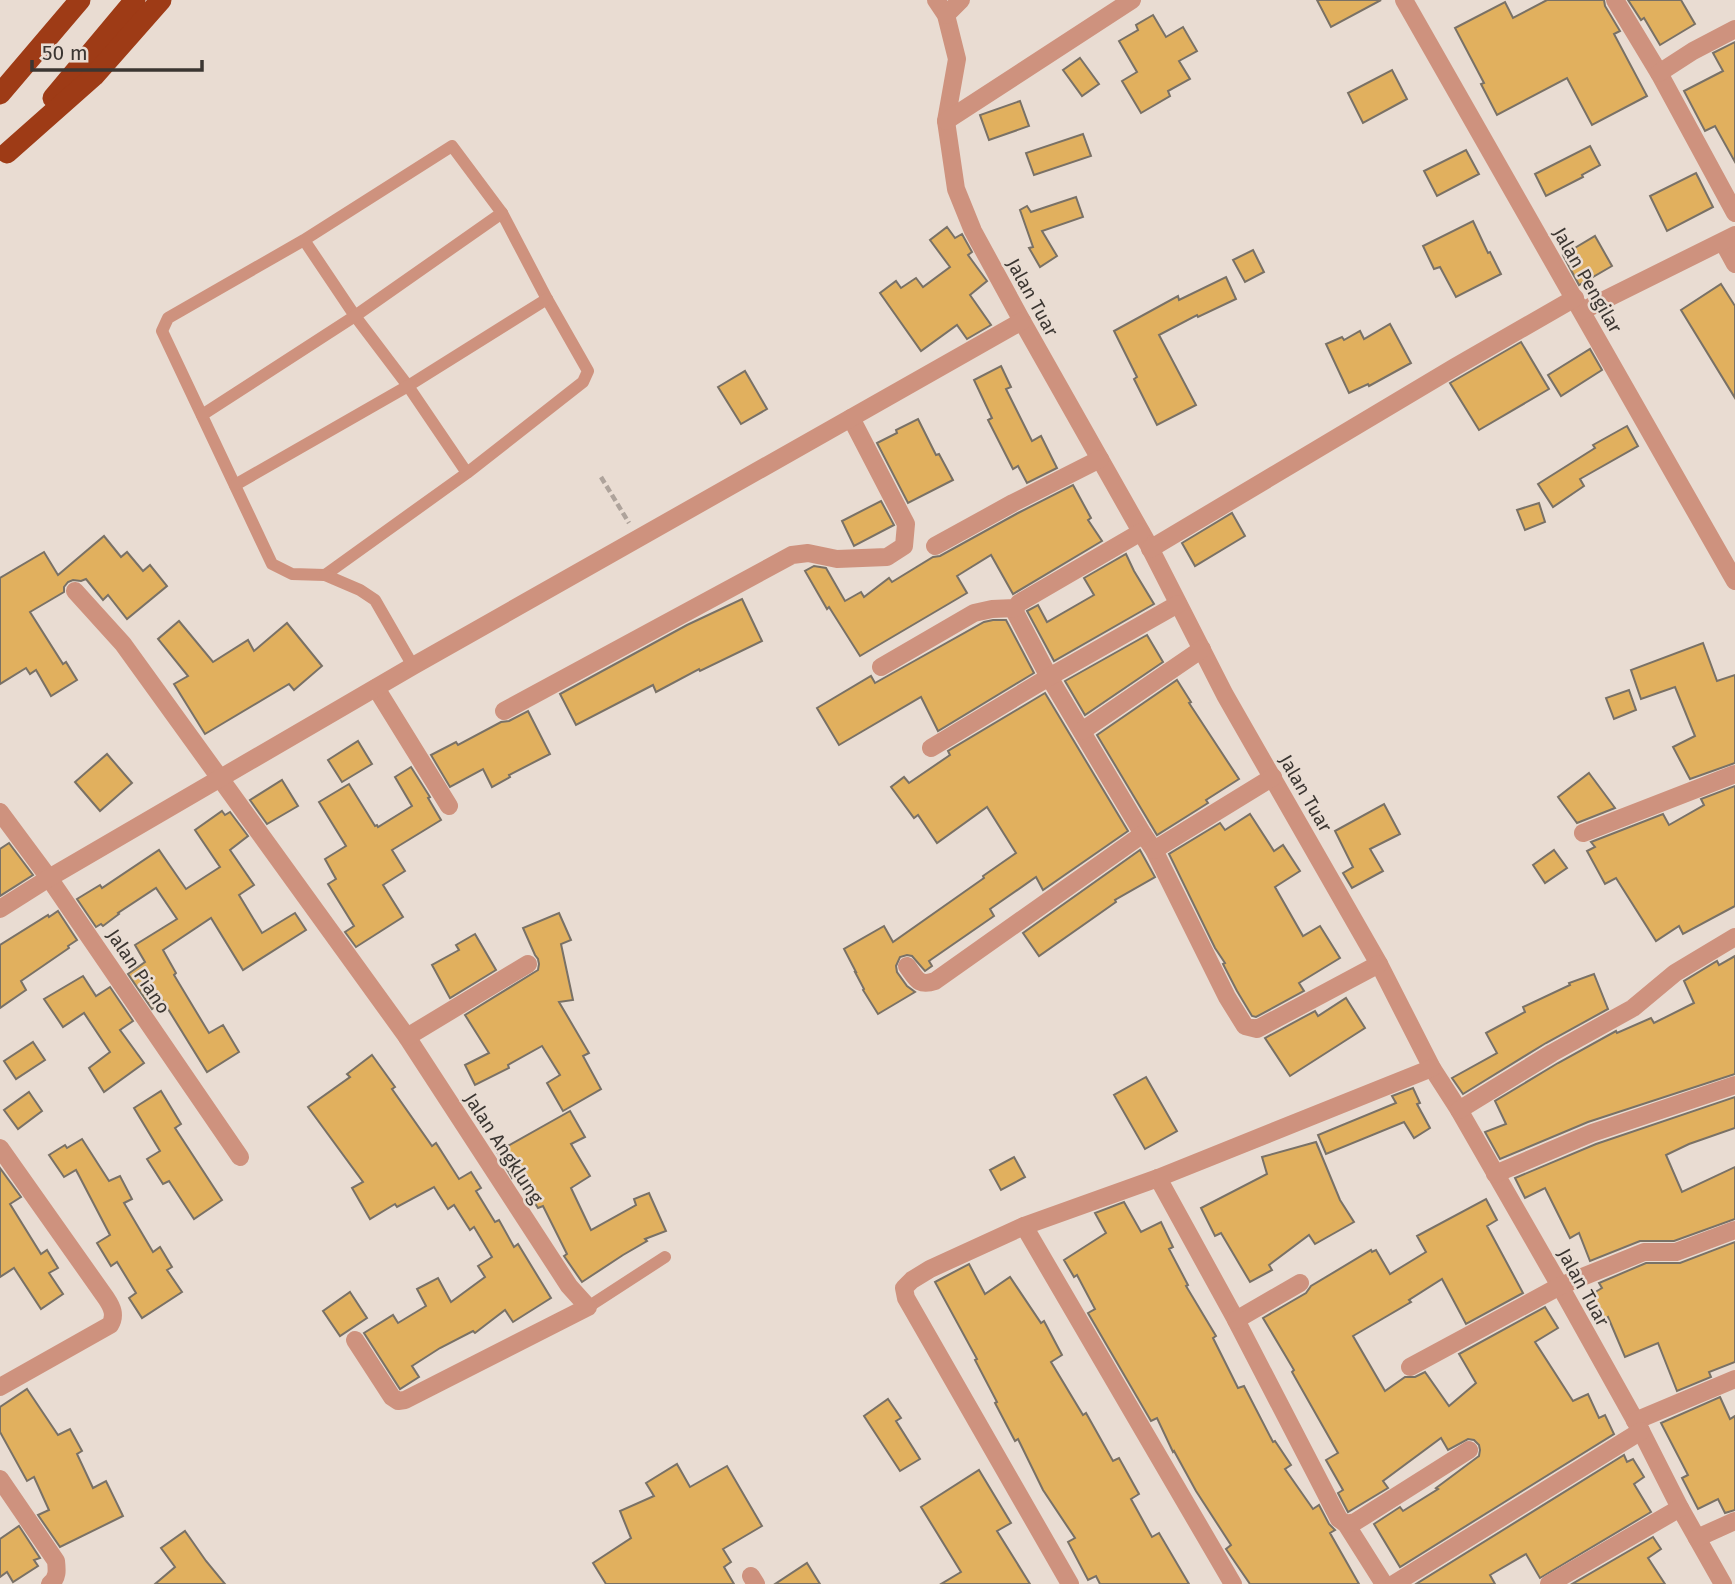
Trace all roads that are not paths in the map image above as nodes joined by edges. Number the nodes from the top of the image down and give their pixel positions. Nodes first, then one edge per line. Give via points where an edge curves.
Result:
1 (80, 0) edge
2 (135, 0) edge
3 (161, 0) edge
4 (961, 0) edge
5 (1132, 0) edge
6 (1404, 0) edge
7 (1615, 0) edge
8 (941, 7) edge
9 (1735, 29) edge
10 (1659, 73) junction
11 (0, 94) edge
12 (946, 121) junction
13 (4, 158) edge
14 (1735, 213) edge
15 (502, 214) junction
16 (1729, 239) edge
17 (304, 240) junction
18 (1735, 264) edge
19 (547, 299) junction
20 (1578, 304) junction
21 (355, 316) junction
22 (1022, 321) junction
23 (408, 386) junction
24 (202, 415) junction
25 (851, 418) junction
26 (1100, 458) junction
27 (467, 473) junction
28 (235, 485) junction
29 (1141, 532) junction
30 (935, 546) dead end
31 (1150, 549) junction
32 (326, 575) junction
33 (1735, 581) edge
34 (75, 592) dead end
35 (1178, 604) junction
36 (1015, 608) junction
37 (1202, 649) junction
38 (413, 666) junction
39 (881, 667) dead end
40 (1049, 677) junction
41 (376, 688) junction
42 (504, 711) dead end
43 (1082, 731) junction
44 (931, 748) dead end
45 (1735, 774) edge
46 (1273, 777) junction
47 (221, 778) junction
48 (449, 806) dead end
49 (0, 812) edge
50 (1583, 833) dead end
51 (1143, 834) junction
52 (1154, 849) junction
53 (49, 878) junction
54 (0, 909) edge
55 (1735, 937) edge
56 (528, 964) dead end
57 (1379, 964) junction
58 (907, 966) dead end
59 (407, 1037) junction
60 (1432, 1068) junction
61 (1735, 1085) edge
62 (1459, 1110) junction
63 (0, 1148) edge
64 (240, 1157) dead end
65 (1495, 1174) junction
66 (1158, 1178) junction
67 (1024, 1226) junction
68 (1735, 1230) edge
69 (665, 1257) dead end
70 (1300, 1283) dead end
71 (1560, 1286) junction
72 (587, 1307) junction
73 (1236, 1320) junction
74 (355, 1340) dead end
75 (1410, 1367) dead end
76 (1735, 1379) edge
77 (0, 1387) edge
78 (1638, 1426) junction
79 (1469, 1450) dead end
80 (0, 1479) edge
81 (1680, 1507) junction
82 (1735, 1521) edge
83 (1346, 1524) junction
84 (1697, 1538) junction
85 (1066, 1582) edge
86 (50, 1584) edge
87 (1233, 1584) edge
88 (1384, 1584) edge
89 (1394, 1584) edge
90 (1549, 1584) edge
91 (1723, 1584) edge

1 - 11 highway
2 - 13 highway
3 - 13 highway via 94,76
4 - 8 street
5 - 12 street
6 - 20 street, Jalan Pengilar
7 - 10 street
8 - 12 street, Jalan Tuar via 957,59
9 - 10 street
10 - 14 street
12 - 22 street, Jalan Tuar via 956,189
15 - 17 lane via 452,146
15 - 19 lane
15 - 21 lane
16 - 18 street
16 - 20 street
17 - 21 lane
17 - 24 lane via 168,318 162,331
19 - 23 lane
19 - 27 lane via 588,370 583,382
20 - 31 street via 1455,367
20 - 33 street, Jalan Pengilar
21 - 23 lane
21 - 24 lane
22 - 25 street
22 - 26 street, Jalan Tuar
23 - 27 lane
23 - 28 lane
24 - 28 lane
25 - 38 street
25 - 42 street via 906,524 904,546 887,557 792,555
26 - 29 street, Jalan Tuar
26 - 30 street
27 - 32 lane
28 - 32 lane via 272,564 292,574
29 - 31 street, Jalan Tuar
29 - 36 street
31 - 35 street, Jalan Tuar
32 - 38 lane via 375,600
34 - 47 street, Jalan Angklung via 123,644
35 - 37 street, Jalan Tuar
35 - 40 street
36 - 39 street via 974,613
36 - 40 street
37 - 43 street
37 - 46 street, Jalan Tuar
38 - 41 street
40 - 43 street
40 - 44 street
41 - 47 street
41 - 48 street
43 - 51 street
45 - 50 street
46 - 52 street
46 - 57 street, Jalan Tuar
47 - 53 street
47 - 59 street, Jalan Angklung
49 - 53 street, Jalan Piano
51 - 52 street
51 - 58 street via 934,981 920,983
52 - 57 street via 1245,1027 1257,1029
53 - 54 street
53 - 64 street, Jalan Piano
55 - 62 street via 1675,973 1633,1008
56 - 59 street
57 - 60 street, Jalan Tuar
59 - 72 street, Jalan Angklung
60 - 62 street, Jalan Tuar
60 - 66 street
61 - 65 street via 1592,1133
62 - 65 street, Jalan Tuar
63 - 77 street via 106,1298 113,1320
65 - 71 street, Jalan Tuar
66 - 67 street
66 - 73 street
67 - 85 street via 930,1269 904,1288
67 - 87 street
68 - 71 street via 1676,1252 1644,1252
69 - 72 lane
70 - 73 street
71 - 75 street
71 - 78 street, Jalan Tuar
72 - 74 street via 398,1401
73 - 83 street via 1339,1519
76 - 78 street
78 - 81 street, Jalan Tuar
78 - 89 street
79 - 83 street
80 - 86 street via 56,1561 58,1571
81 - 84 street, Jalan Tuar
81 - 90 street
82 - 84 street
83 - 88 street
84 - 91 street, Jalan Tuar

